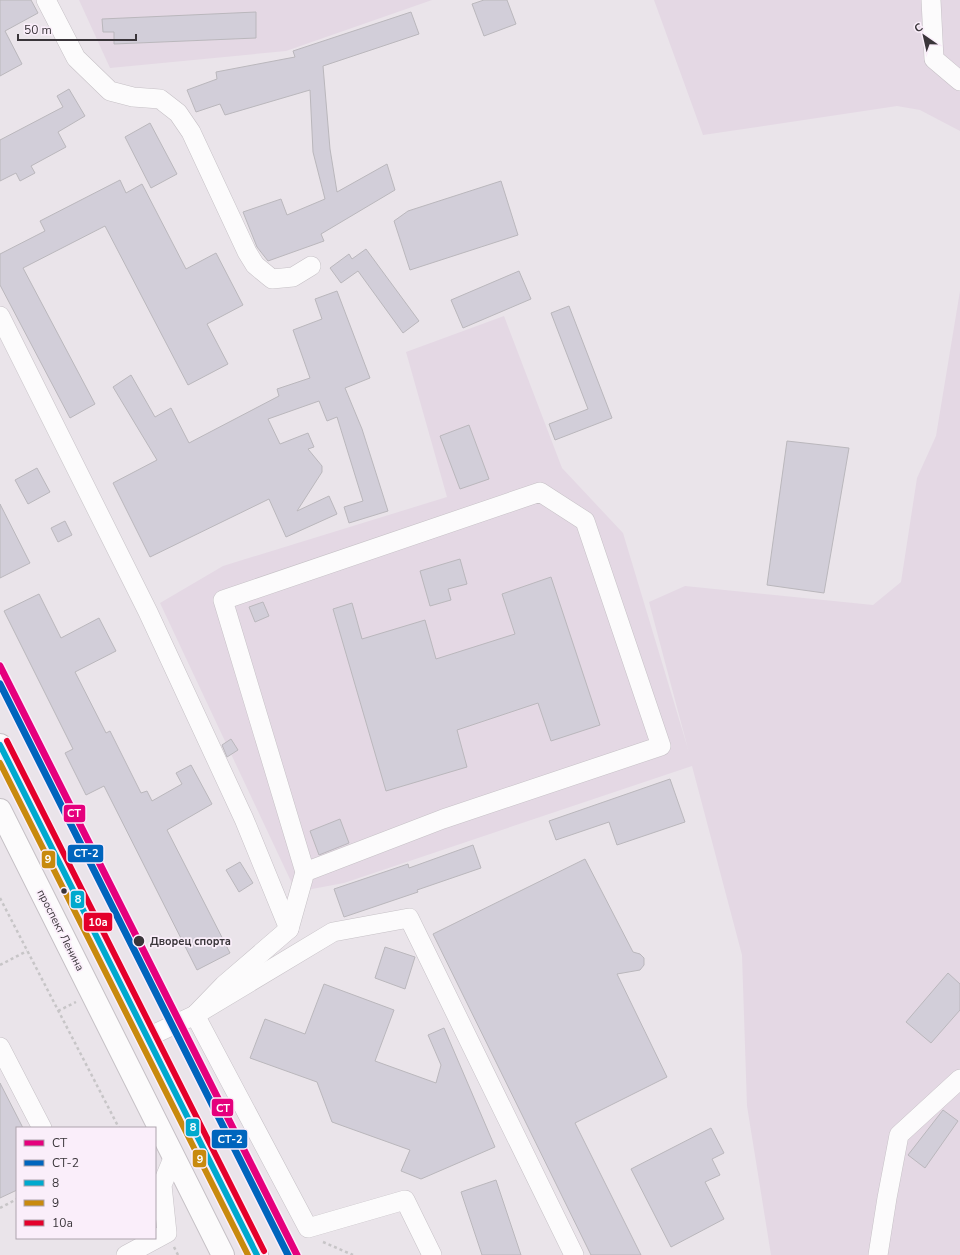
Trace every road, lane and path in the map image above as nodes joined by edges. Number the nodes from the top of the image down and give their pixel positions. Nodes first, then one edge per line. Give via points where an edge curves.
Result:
1 (46, 0) edge
2 (931, 0) edge
3 (960, 81) edge
4 (311, 266) dead end
5 (0, 316) edge
6 (0, 745) edge
7 (0, 810) edge
8 (305, 872) junction
9 (0, 898) edge
10 (289, 928) junction
11 (27, 952) junction
12 (0, 964) edge
13 (195, 1015) junction
14 (148, 1037) junction
15 (0, 1047) edge
16 (121, 1050) junction
17 (960, 1079) edge
18 (41, 1127) edge
19 (118, 1127) edge
20 (174, 1156) junction
21 (16, 1200) edge
22 (0, 1208) edge
23 (308, 1228) junction
24 (156, 1239) edge
25 (156, 1239) edge
26 (126, 1255) edge
27 (223, 1255) edge
28 (258, 1255) edge
29 (353, 1255) edge
30 (432, 1255) edge
31 (574, 1255) edge
32 (878, 1255) edge

1 - 4 lane via 76,58 105,87 110,91 133,97 160,99 178,113 191,132 227,212 255,265 272,279 292,277
2 - 3 lane via 934,59
5 - 10 lane via 154,626 244,819
6 - 14 main road
7 - 16 main road, проспект Ленина
8 - 8 lane via 443,819 661,746 584,521 540,492 223,600
8 - 10 lane
9 - 11 path
10 - 13 lane via 224,985
11 - 12 path
11 - 19 path
13 - 14 lane
13 - 23 lane
13 - 31 lane via 333,932 410,918
14 - 16 main road
14 - 28 main road
15 - 18 lane
16 - 20 main road, проспект Ленина
17 - 32 lane via 899,1135
20 - 24 lane via 162,1185 167,1233
20 - 27 main road, проспект Ленина
21 - 22 path
23 - 29 path via 312,1238
23 - 30 lane via 405,1200
25 - 26 lane

